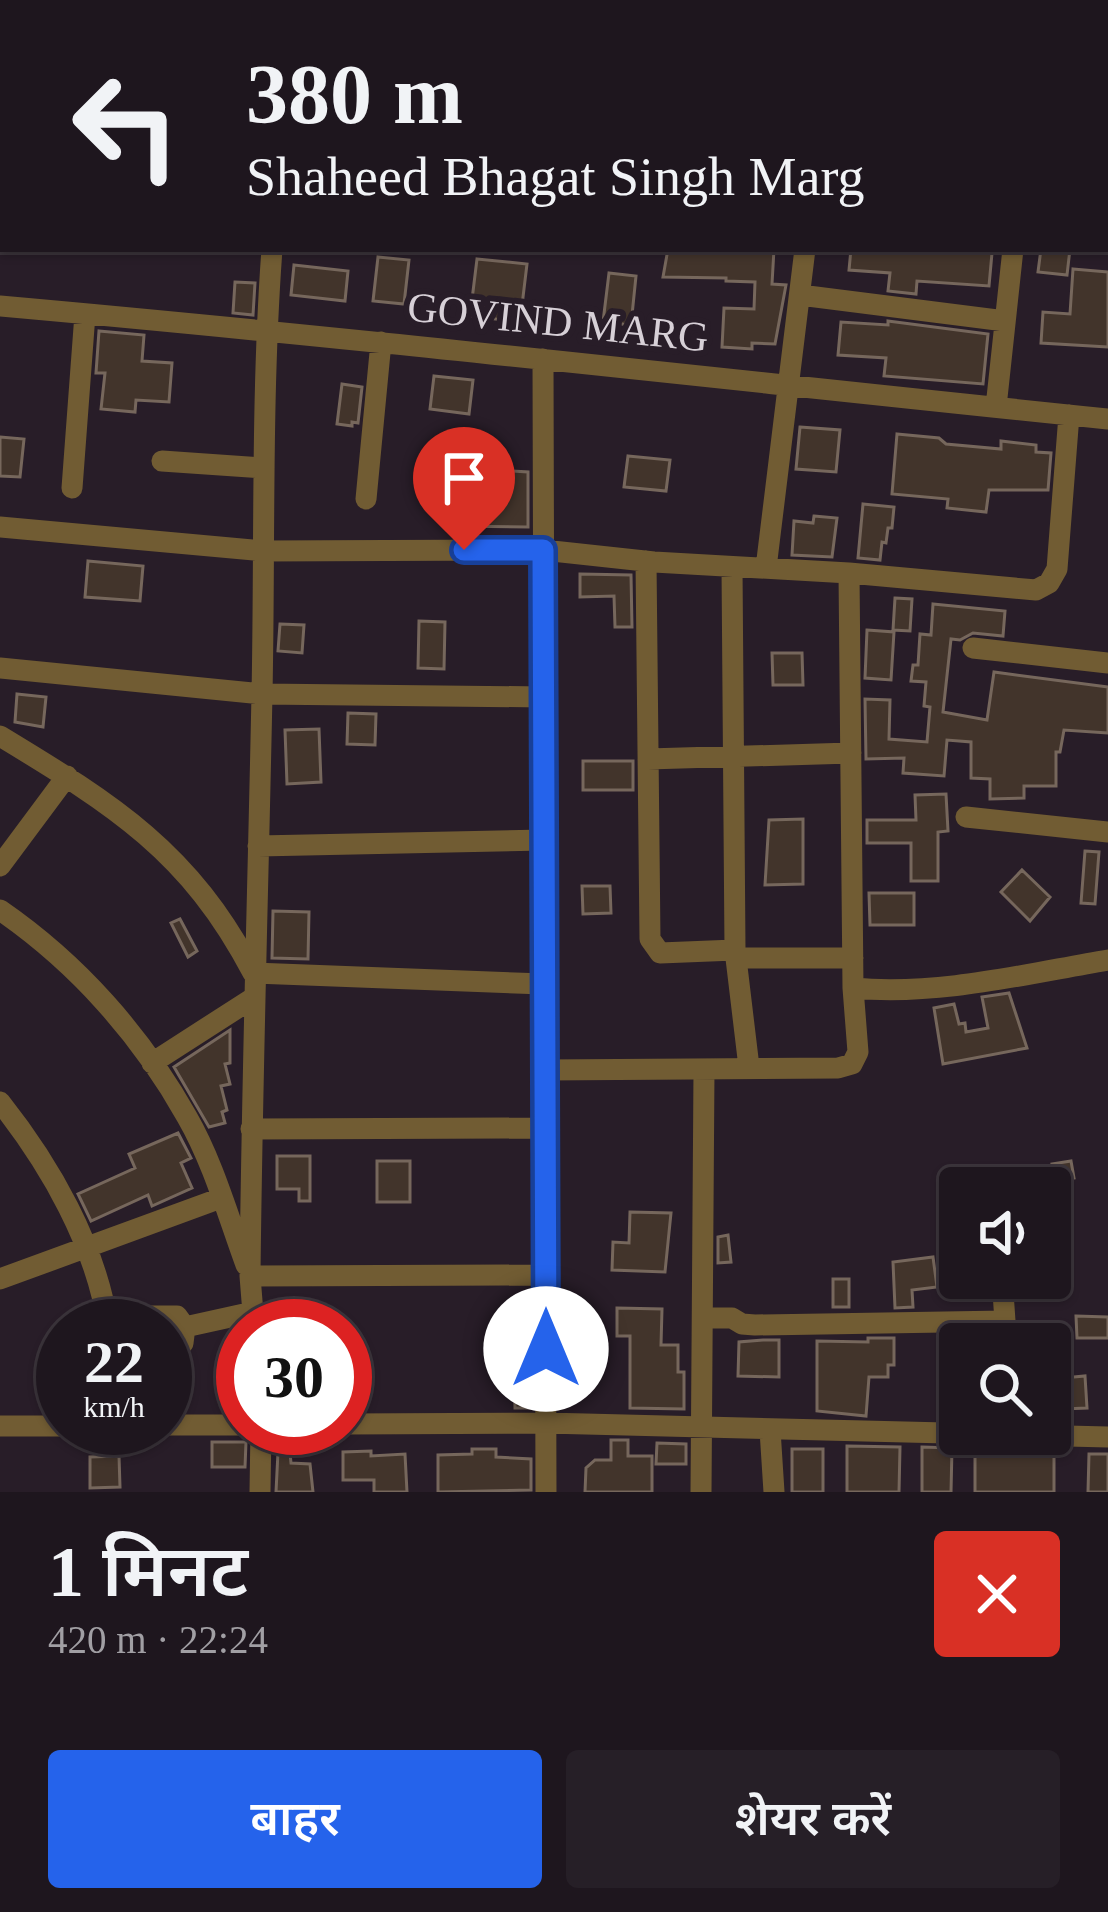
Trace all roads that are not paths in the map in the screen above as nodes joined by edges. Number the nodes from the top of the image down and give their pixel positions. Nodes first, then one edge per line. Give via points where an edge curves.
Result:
1 (272, 252) edge
2 (805, 252) edge
3 (1013, 252) edge
4 (800, 295) junction
5 (0, 306) edge
6 (85, 314) junction
7 (1005, 321) junction
8 (266, 330) junction
9 (381, 342) junction
10 (543, 359) junction
11 (791, 384) junction
12 (996, 407) junction
13 (1069, 415) junction
14 (1108, 419) edge
15 (163, 461) dead end
16 (264, 468) junction
17 (72, 488) dead end
18 (366, 499) dead end
19 (0, 526) edge
20 (543, 550) junction
21 (263, 551) junction
22 (646, 561) junction
23 (732, 567) junction
24 (766, 568) junction
25 (849, 573) junction
26 (973, 648) dead end
27 (1108, 663) edge
28 (0, 668) edge
29 (262, 694) junction
30 (544, 697) junction
31 (0, 736) edge
32 (851, 753) junction
33 (734, 757) junction
34 (648, 759) junction
35 (67, 776) junction
36 (966, 817) dead end
37 (1108, 832) edge
38 (544, 840) junction
39 (258, 847) junction
40 (0, 866) edge
41 (0, 910) edge
42 (736, 954) junction
43 (853, 958) junction
44 (1108, 961) edge
45 (253, 973) junction
46 (544, 984) junction
47 (854, 988) junction
48 (253, 998) junction
49 (152, 1063) junction
50 (749, 1067) junction
51 (545, 1070) junction
52 (704, 1070) junction
53 (0, 1102) edge
54 (545, 1128) junction
55 (251, 1129) junction
56 (221, 1198) junction
57 (84, 1249) junction
58 (545, 1275) junction
59 (250, 1276) junction
60 (0, 1279) edge
61 (103, 1299) edge
62 (252, 1299) edge
63 (1003, 1299) edge
64 (704, 1318) junction
65 (1005, 1321) joint
66 (546, 1423) junction
67 (372, 1424) edge
68 (0, 1426) edge
69 (36, 1426) edge
70 (703, 1427) junction
71 (770, 1430) junction
72 (939, 1434) edge
73 (1071, 1436) edge
74 (1108, 1437) edge
75 (261, 1455) edge
76 (260, 1492) edge
77 (546, 1492) edge
78 (701, 1492) edge
79 (773, 1492) edge

1 - 8 street
2 - 4 street
3 - 7 street
4 - 7 street
4 - 11 street
5 - 6 street, GOVIND MARG
6 - 8 street, GOVIND MARG
6 - 17 street
7 - 12 street
8 - 9 street, GOVIND MARG
8 - 16 street
9 - 10 street, GOVIND MARG
9 - 18 street
10 - 11 street, GOVIND MARG
10 - 20 street
11 - 12 street, GOVIND MARG
11 - 24 street
12 - 13 street, GOVIND MARG
13 - 14 street, GOVIND MARG
13 - 25 street via 1057,569 1049,583 1036,590
15 - 16 street
16 - 21 street
19 - 21 street
20 - 21 street
20 - 22 street
20 - 30 street
21 - 29 street
22 - 23 street
22 - 34 street
23 - 24 street
23 - 33 street
24 - 25 street
25 - 32 street
26 - 27 street
28 - 29 street
29 - 30 street
29 - 39 street
30 - 38 street
31 - 35 street
32 - 33 street
32 - 43 street
33 - 34 street
33 - 42 street
34 - 42 street via 653,948
35 - 40 street
35 - 45 street via 194,880
36 - 37 street
38 - 39 street
38 - 46 street
39 - 45 street
41 - 49 street via 90,984
42 - 43 street
42 - 50 street
43 - 47 street
44 - 47 street via 965,984
45 - 46 street
45 - 48 street
46 - 51 street
47 - 50 street via 852,1064
48 - 49 street
48 - 55 street
49 - 56 street via 189,1119
50 - 52 street
51 - 52 street
51 - 54 street
52 - 64 street
53 - 57 street via 57,1185
54 - 55 street
54 - 58 street
55 - 59 street
56 - 57 street
56 - 59 street
57 - 60 street
57 - 61 street
58 - 59 street
58 - 66 street
59 - 62 street
63 - 65 street
64 - 65 street
64 - 70 street
66 - 67 street
66 - 70 street
66 - 77 street
68 - 69 street
70 - 71 street
70 - 78 street
71 - 72 street
71 - 79 street
73 - 74 street
75 - 76 street

